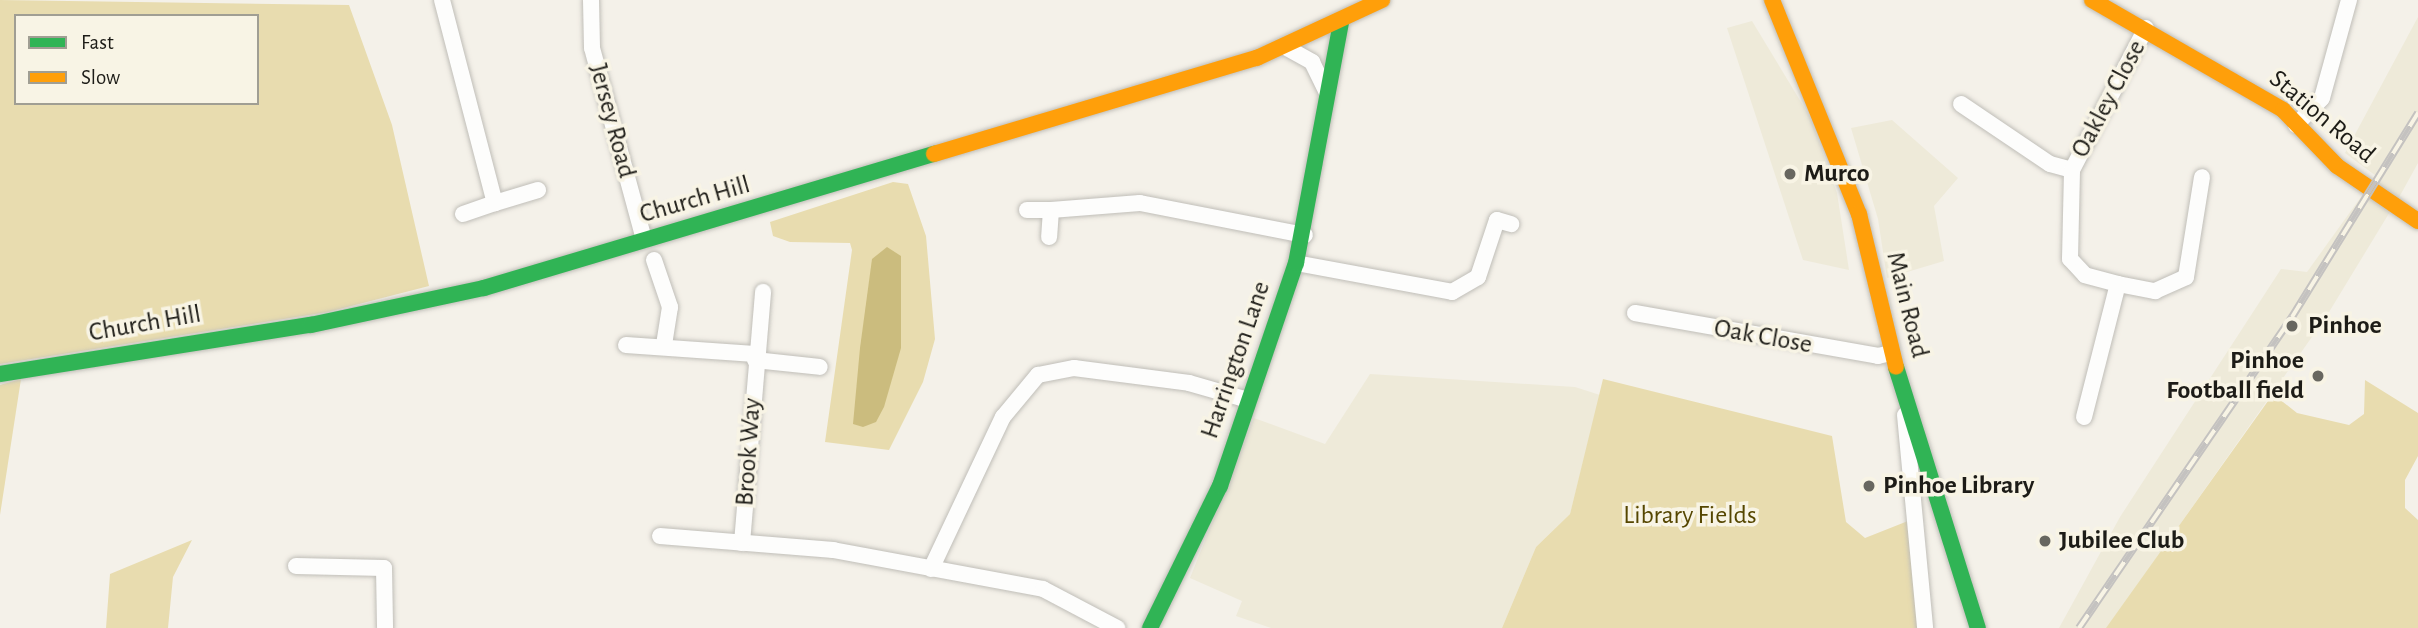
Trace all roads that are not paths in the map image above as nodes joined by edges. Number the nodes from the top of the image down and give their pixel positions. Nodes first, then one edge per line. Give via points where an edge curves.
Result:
1 (442, 0) edge
2 (591, 0) edge
3 (1382, 0) edge
4 (1772, 0) edge
5 (2092, 0) edge
6 (2349, 0) edge
7 (1341, 23) junction
8 (2146, 28) junction
9 (1287, 48) junction
10 (1328, 95) junction
11 (1961, 104) dead end
12 (2296, 125) junction
13 (2073, 170) junction
14 (2202, 177) dead end
15 (538, 190) dead end
16 (495, 203) junction
17 (1027, 210) dead end
18 (1051, 210) junction
19 (463, 214) dead end
20 (2418, 221) edge
21 (1511, 224) dead end
22 (1305, 235) junction
23 (1049, 237) dead end
24 (644, 240) junction
25 (654, 260) dead end
26 (1296, 262) junction
27 (2118, 284) junction
28 (763, 292) dead end
29 (1635, 313) dead end
30 (626, 345) dead end
31 (664, 346) junction
32 (1891, 353) junction
33 (755, 357) junction
34 (820, 367) dead end
35 (0, 374) edge
36 (1905, 395) junction
37 (1248, 400) junction
38 (2084, 417) dead end
39 (660, 536) dead end
40 (742, 543) junction
41 (296, 566) dead end
42 (931, 569) junction
43 (385, 628) edge
44 (1117, 628) edge
45 (1150, 628) edge
46 (1925, 628) edge
47 (1978, 628) edge

1 - 16 street
2 - 24 street, Jersey Road via 592,48
3 - 7 street, Church Hill
4 - 32 street, Main Road via 1859,214
5 - 8 street, Station Road
6 - 12 street via 2322,97
7 - 9 street, Church Hill
7 - 10 street, Harrington Lane
8 - 12 street, Station Road via 2256,92
8 - 13 street, Oakley Close
9 - 10 street via 1312,62
9 - 24 street, Church Hill
10 - 22 street, Harrington Lane
11 - 13 street, Oakley Close via 2050,164
12 - 20 street, Station Road via 2337,166
13 - 27 street, Oakley Close via 2070,259 2085,275
14 - 27 street, Oakley Close via 2209,194 2186,277 2155,291
15 - 16 street
16 - 19 street
17 - 18 street
18 - 22 street via 1140,203
18 - 23 street
21 - 26 street via 1497,220 1478,276 1452,292
22 - 26 street, Harrington Lane
24 - 35 street, Church Hill via 408,305
25 - 31 street via 670,307
26 - 37 street, Harrington Lane
27 - 38 street
28 - 33 street, Brook Way
29 - 32 street, Oak Close via 1878,356
30 - 31 street, Brook Way
31 - 33 street, Brook Way
32 - 36 street, Main Road
33 - 34 street, Brook Way
33 - 40 street, Brook Way
36 - 46 street via 1905,463
36 - 47 street, Main Road
37 - 42 street via 1189,383 1074,369 1038,375 1003,417
37 - 45 street, Harrington Lane via 1196,544
39 - 40 street
40 - 42 street via 834,550
41 - 43 street via 384,568
42 - 44 street via 1059,593

